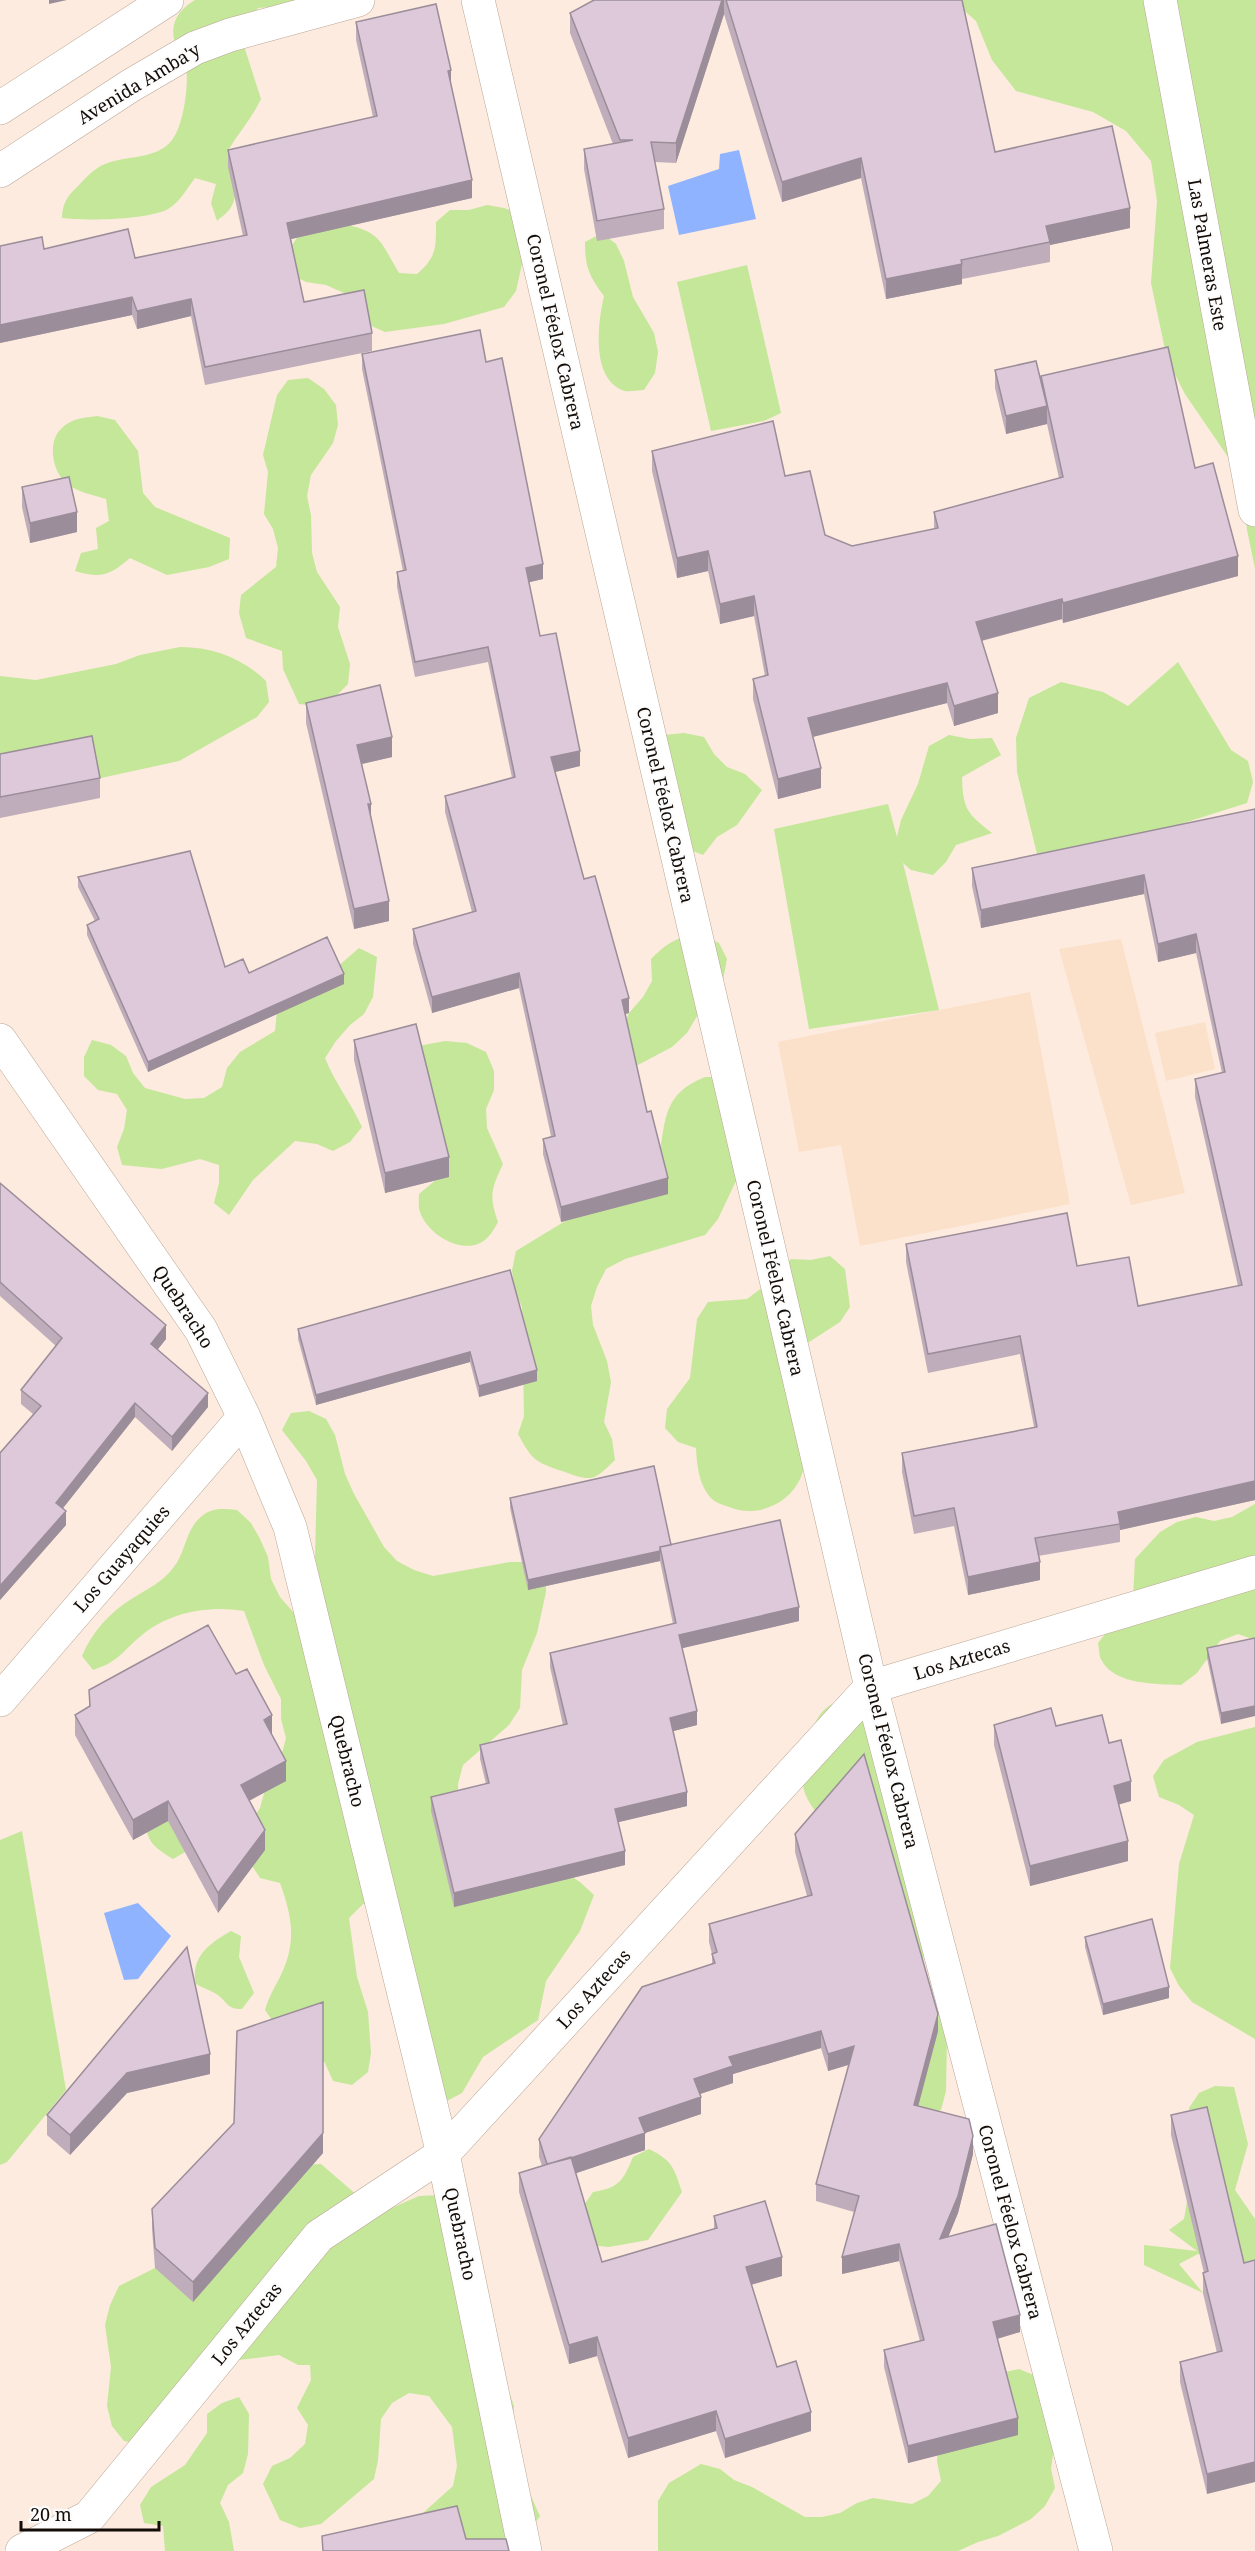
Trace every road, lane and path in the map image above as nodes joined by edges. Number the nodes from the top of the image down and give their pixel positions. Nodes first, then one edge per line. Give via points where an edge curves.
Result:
1 (167, 0) edge
2 (358, 0) edge
3 (478, 0) edge
4 (1160, 0) edge
5 (0, 108) edge
6 (0, 171) edge
7 (1245, 416) edge
8 (1255, 510) edge
9 (0, 1040) edge
10 (244, 1417) junction
11 (1255, 1572) edge
12 (871, 1688) junction
13 (0, 1700) edge
14 (443, 2154) junction
15 (22, 2551) edge
16 (525, 2551) edge
17 (1096, 2551) edge

1 - 5 street
2 - 6 street, Avenida Amba'y via 195,48
3 - 12 street, Coronel Féelox Cabrera
4 - 7 street, Las Palmeras Este
7 - 8 street, Las Palmeras Este
9 - 10 street, Quebracho via 201,1330
10 - 13 street, Los Guayaquies
10 - 14 street, Quebracho via 290,1527
11 - 12 street, Los Aztecas
12 - 14 street, Los Aztecas
12 - 17 street, Coronel Féelox Cabrera
14 - 15 street, Los Aztecas via 319,2236 89,2517
14 - 16 street, Quebracho

